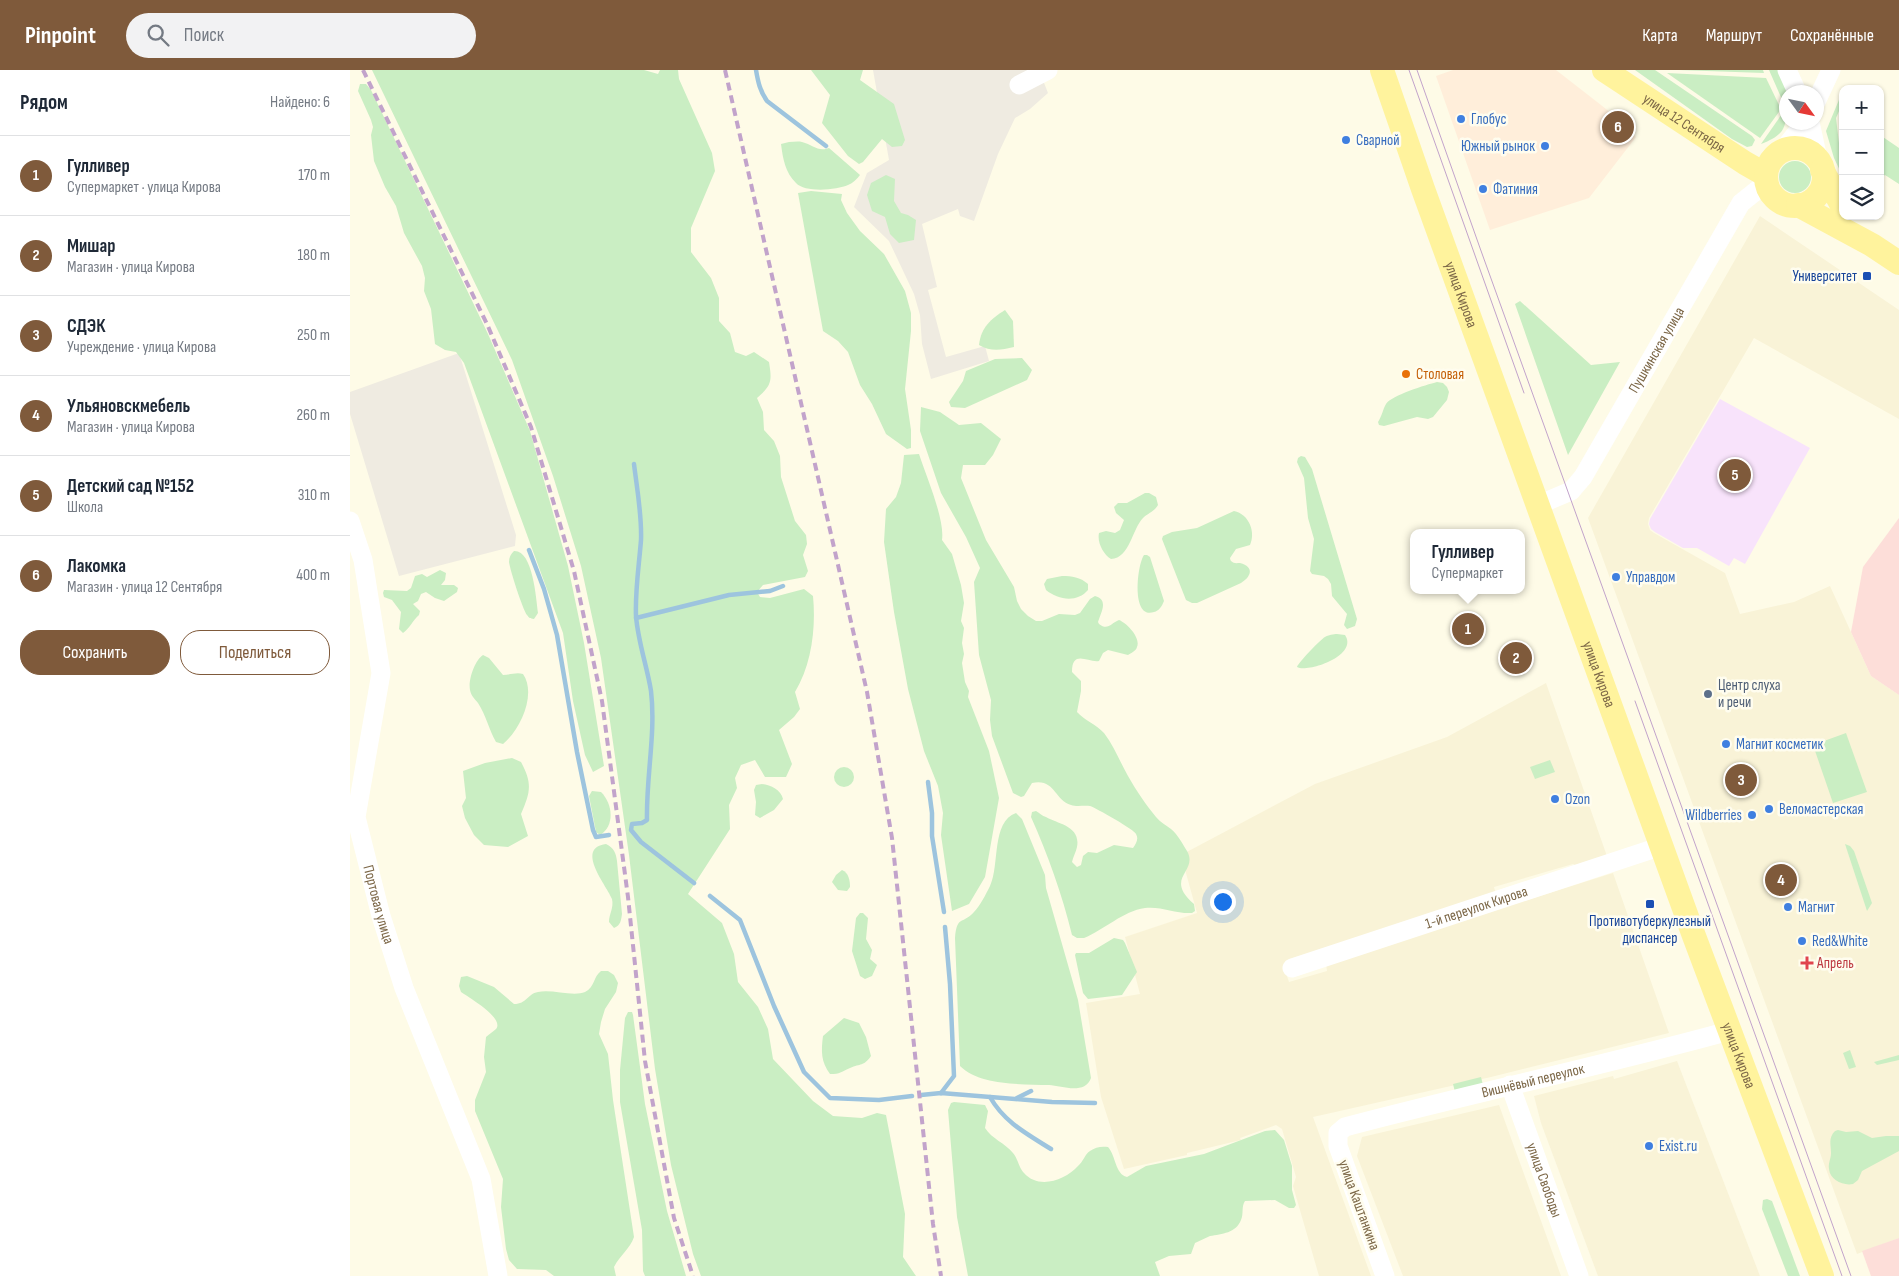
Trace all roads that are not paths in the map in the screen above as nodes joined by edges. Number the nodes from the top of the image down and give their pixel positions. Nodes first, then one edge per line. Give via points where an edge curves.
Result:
1 (1048, 70) edge
2 (1382, 70) edge
3 (1604, 70) edge
4 (1787, 70) edge
5 (1831, 70) edge
6 (1019, 85) dead end
7 (1794, 85) edge
8 (1824, 85) edge
9 (1799, 130) edge
10 (1812, 130) edge
11 (1783, 150) junction
12 (1820, 164) junction
13 (1766, 179) junction
14 (1839, 200) edge
15 (1798, 205) junction
16 (1851, 220) edge
17 (1872, 245) junction
18 (1899, 263) edge
19 (1538, 505) junction
20 (350, 522) edge
21 (1662, 846) junction
22 (1292, 968) dead end
23 (1729, 1031) junction
24 (1510, 1085) junction
25 (1338, 1133) joint
26 (498, 1276) edge
27 (1385, 1276) edge
28 (1579, 1276) edge
29 (1822, 1276) edge

1 - 6 street
2 - 19 main road, улица Кирова
3 - 13 main road, улица 12 Сентября
4 - 7 street
5 - 8 street
9 - 11 street
10 - 12 street
11 - 12 main road via 1802,149 1811,153
11 - 13 main road via 1771,160
12 - 14 main road
12 - 15 main road via 1823,182 1818,193 1810,201
13 - 15 main road via 1774,198
13 - 19 street, Пушкинская улица via 1741,203 1583,477 1571,491
15 - 17 main road
16 - 17 main road
17 - 18 main road
19 - 21 main road, улица Кирова
20 - 26 street, Портовая улица via 363,560 381,672 356,817 381,916 404,988 481,1179
21 - 22 street, 1-й переулок Кирова
21 - 23 main road, улица Кирова
23 - 24 street, Вишнёвый переулок
23 - 29 main road, улица Кирова
24 - 25 street, Вишнёвый переулок via 1345,1127
24 - 28 street, улица Свободы
25 - 27 street, улица Каштанкина via 1338,1146

